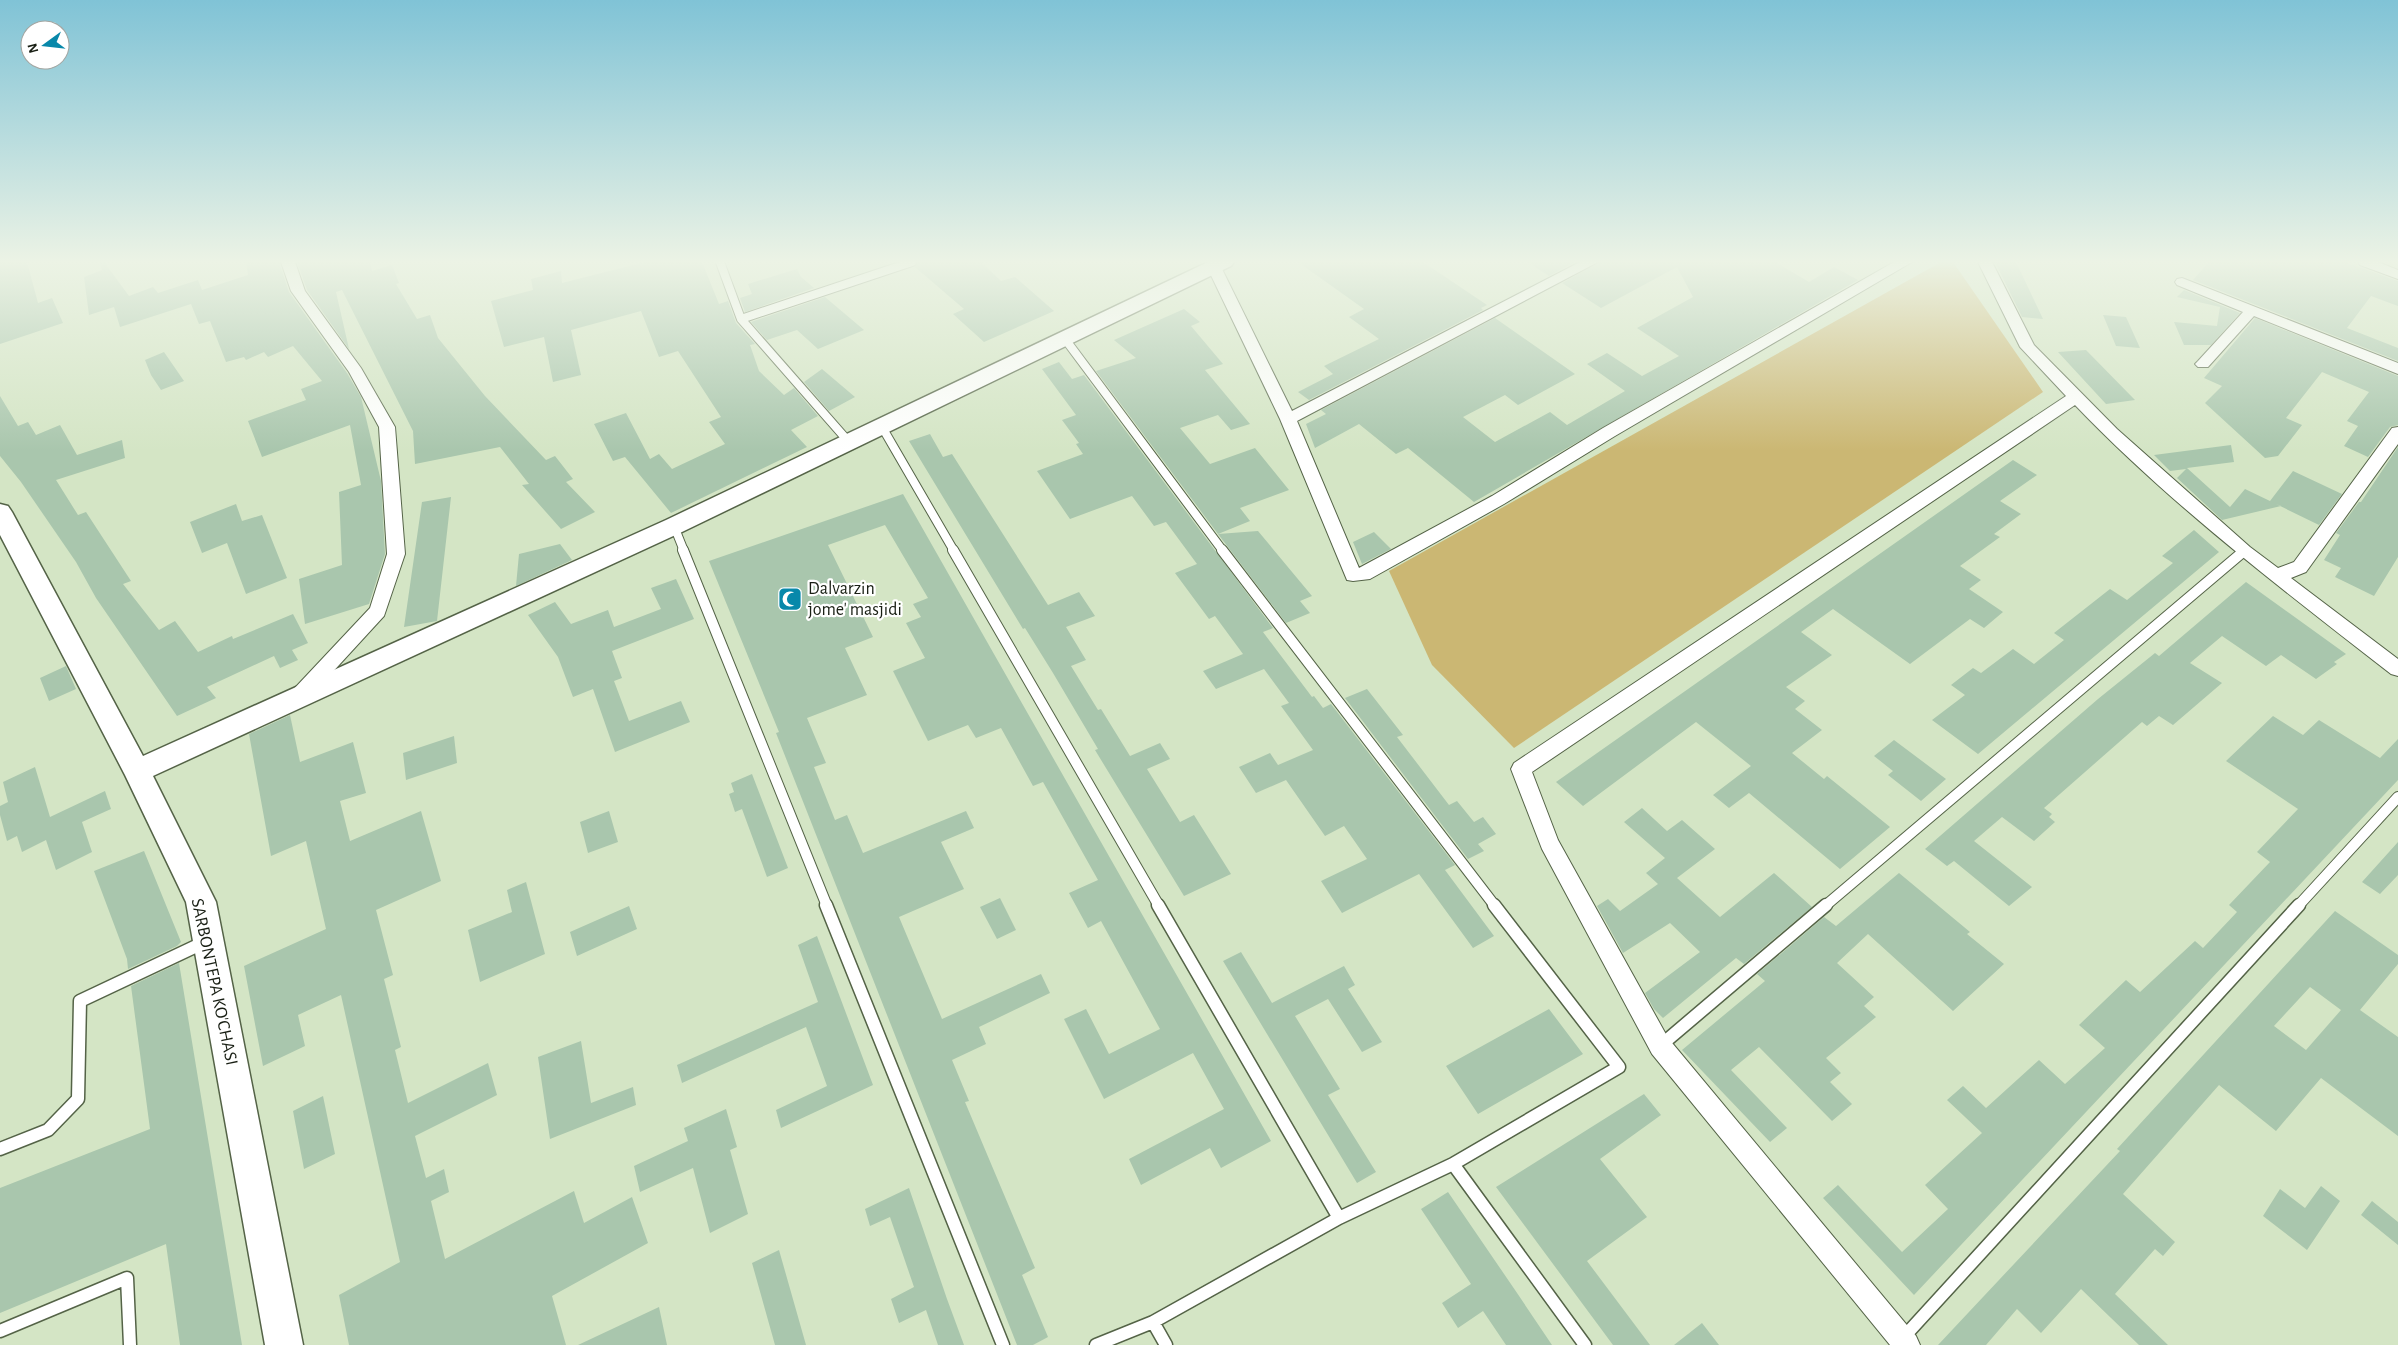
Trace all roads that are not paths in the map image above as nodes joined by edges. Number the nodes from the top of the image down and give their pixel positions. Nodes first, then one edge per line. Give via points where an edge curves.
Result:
1 (322, 325) edge
2 (746, 325) edge
3 (1095, 325) edge
4 (1246, 325) edge
5 (1470, 325) edge
6 (1796, 325) edge
7 (2017, 325) edge
8 (2239, 325) edge
9 (2289, 325) edge
10 (1065, 339) junction
11 (2203, 364) dead end
12 (2398, 369) edge
13 (2076, 397) junction
14 (1288, 419) junction
15 (882, 426) junction
16 (2398, 432) edge
17 (848, 441) junction
18 (0, 512) edge
19 (674, 526) junction
20 (2244, 551) junction
21 (2276, 575) junction
22 (2398, 669) edge
23 (297, 698) junction
24 (137, 771) junction
25 (2398, 797) edge
26 (208, 940) junction
27 (1660, 1046) junction
28 (0, 1149) edge
29 (1453, 1164) junction
30 (1339, 1218) junction
31 (1154, 1322) junction
32 (0, 1332) edge
33 (1904, 1342) edge
34 (130, 1345) edge
35 (284, 1345) edge
36 (1002, 1345) edge
37 (1096, 1345) edge
38 (1166, 1345) edge
39 (1585, 1345) edge

1 - 23 street via 356,371 387,427 396,554 378,610
2 - 17 lane
3 - 10 street
4 - 14 street
5 - 14 street
6 - 14 street via 1498,500 1364,574 1353,575
7 - 13 street via 2028,347
8 - 11 street
9 - 12 street
10 - 15 street
10 - 29 lane via 1281,628 1619,1067
13 - 20 street
13 - 27 street via 1521,769 1549,842
15 - 17 street
15 - 30 lane
16 - 21 street via 2300,566 2293,572
17 - 19 street
18 - 24 street, SARBONTEPA KO'CHASI
19 - 23 street
19 - 36 lane
20 - 21 street
20 - 27 lane
21 - 22 street
23 - 24 street
24 - 26 street, SARBONTEPA KO'CHASI via 201,902
25 - 33 lane
26 - 28 lane via 80,1001 78,1099 48,1130
26 - 35 street, SARBONTEPA KO'CHASI
27 - 33 street
29 - 30 lane
29 - 39 lane
30 - 31 lane
31 - 37 lane
31 - 38 lane
32 - 34 lane via 127,1278

